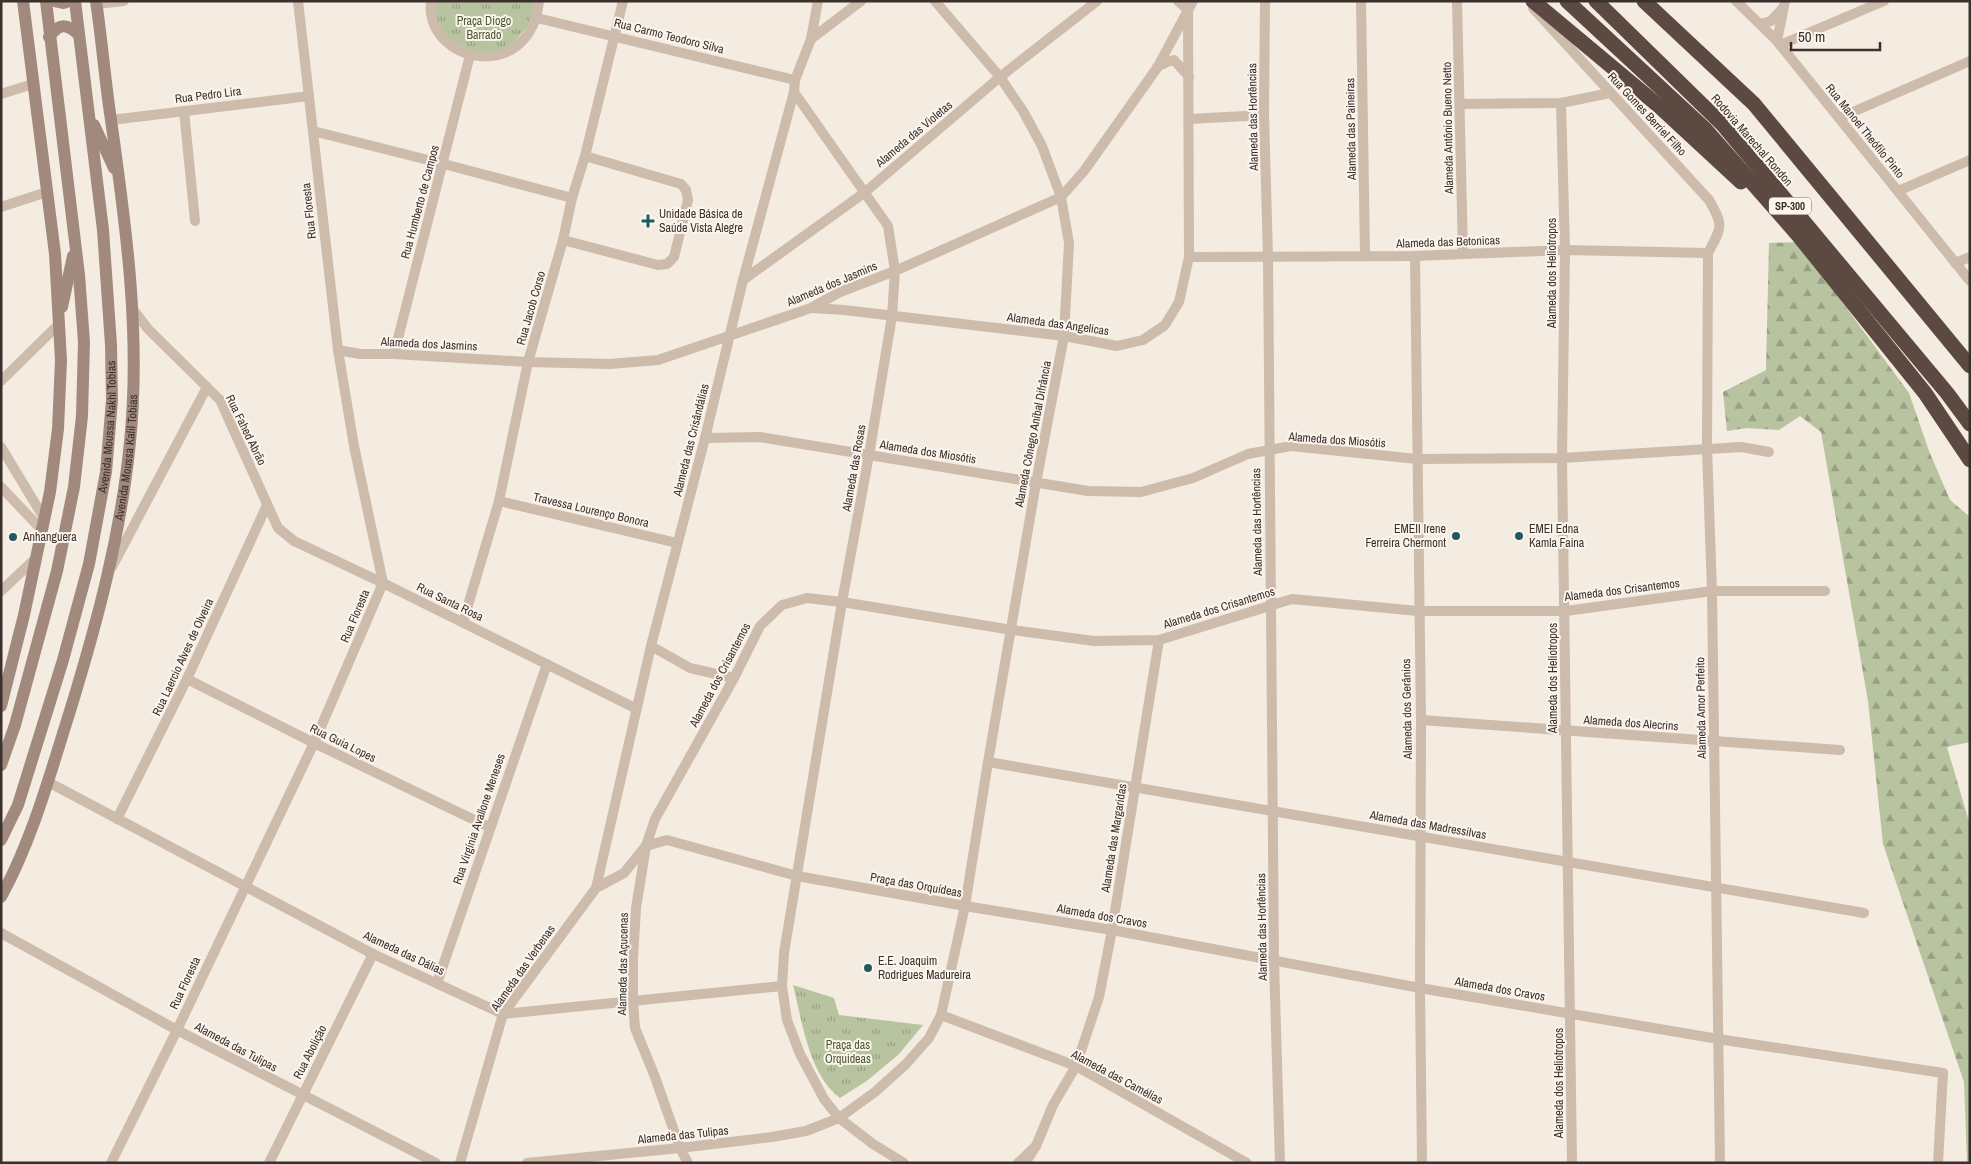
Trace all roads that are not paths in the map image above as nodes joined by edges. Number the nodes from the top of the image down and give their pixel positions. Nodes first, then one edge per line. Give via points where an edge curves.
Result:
1 (23, 1) edge
2 (46, 1) edge
3 (54, 1) edge
4 (69, 1) edge
5 (75, 1) edge
6 (124, 1) edge
7 (298, 1) edge
8 (430, 1) edge
9 (539, 1) edge
10 (623, 1) edge
11 (818, 1) edge
12 (861, 1) edge
13 (935, 1) edge
14 (1097, 1) edge
15 (1178, 1) edge
16 (1265, 1) edge
17 (1361, 1) edge
18 (1457, 1) edge
19 (1526, 1) edge
20 (1533, 1) edge
21 (1567, 1) edge
22 (1596, 1) edge
23 (1644, 1) edge
24 (1736, 1) edge
25 (1884, 1) edge
26 (96, 3) edge
27 (1784, 4) edge
28 (1190, 6) edge
29 (537, 18) junction
30 (1761, 24) junction
31 (79, 35) junction
32 (614, 36) junction
33 (49, 37) junction
34 (811, 40) junction
35 (1779, 43) junction
36 (470, 55) junction
37 (1970, 60) edge
38 (1156, 68) junction
39 (1000, 77) junction
40 (1189, 77) junction
41 (795, 80) junction
42 (33, 84) junction
43 (794, 92) junction
44 (1610, 93) junction
45 (1, 94) edge
46 (309, 96) junction
47 (1561, 103) junction
48 (1460, 104) junction
49 (184, 111) junction
50 (89, 114) junction
51 (1264, 115) junction
52 (1839, 118) junction
53 (1188, 119) junction
54 (111, 120) junction
55 (313, 131) junction
56 (585, 156) junction
57 (1970, 160) edge
58 (444, 164) junction
59 (120, 182) junction
60 (1898, 191) junction
61 (47, 192) junction
62 (864, 193) junction
63 (1061, 197) junction
64 (572, 198) junction
65 (1, 207) edge
66 (195, 221) dead end
67 (1798, 235) junction
68 (563, 240) junction
69 (76, 244) junction
70 (1565, 250) junction
71 (1708, 253) junction
72 (1463, 254) junction
73 (1268, 256) junction
74 (1365, 256) junction
75 (1415, 256) junction
76 (1189, 257) junction
77 (1970, 257) edge
78 (1955, 263) junction
79 (895, 270) junction
80 (743, 280) junction
81 (1970, 281) edge
82 (840, 292) junction
83 (132, 308) junction
84 (811, 308) junction
85 (844, 310) junction
86 (892, 316) junction
87 (59, 324) junction
88 (730, 336) junction
89 (1064, 336) junction
90 (338, 350) junction
91 (394, 354) junction
92 (528, 362) junction
93 (1970, 366) edge
94 (1, 381) edge
95 (207, 387) junction
96 (1970, 424) edge
97 (705, 438) junction
98 (130, 442) junction
99 (1, 447) edge
100 (1707, 448) junction
101 (1269, 450) junction
102 (1769, 452) dead end
103 (869, 455) junction
104 (1562, 458) junction
105 (1417, 459) junction
106 (1970, 460) edge
107 (106, 472) junction
108 (1036, 483) junction
109 (1, 487) edge
110 (499, 501) junction
111 (267, 505) junction
112 (43, 524) junction
113 (677, 543) junction
114 (35, 559) junction
115 (110, 570) junction
116 (383, 583) junction
117 (1, 591) edge
118 (1712, 591) junction
119 (1825, 591) dead end
120 (842, 602) junction
121 (1271, 605) junction
122 (1418, 610) junction
123 (1566, 611) junction
124 (463, 622) junction
125 (1012, 630) junction
126 (1159, 640) junction
127 (651, 646) junction
128 (547, 664) junction
129 (734, 678) junction
130 (188, 679) junction
131 (2, 703) edge
132 (635, 708) junction
133 (1, 717) edge
134 (1421, 720) junction
135 (1566, 732) junction
136 (1714, 741) junction
137 (314, 743) junction
138 (1840, 750) dead end
139 (988, 762) junction
140 (1, 765) edge
141 (48, 782) junction
142 (1136, 786) junction
143 (1274, 811) junction
144 (117, 819) junction
145 (489, 827) junction
146 (1420, 837) junction
147 (1, 840) edge
148 (646, 846) junction
149 (1567, 861) junction
150 (798, 876) junction
151 (245, 886) junction
152 (596, 888) junction
153 (1716, 889) junction
154 (1, 897) edge
155 (965, 906) junction
156 (1864, 913) dead end
157 (1112, 930) junction
158 (1, 933) edge
159 (373, 954) junction
160 (1274, 961) junction
161 (437, 983) junction
162 (782, 986) junction
163 (1420, 988) junction
164 (633, 1002) junction
165 (504, 1014) junction
166 (1571, 1014) junction
167 (941, 1015) junction
168 (177, 1030) junction
169 (1718, 1039) junction
170 (1076, 1066) junction
171 (302, 1096) junction
172 (840, 1118) junction
173 (1036, 1146) junction
174 (680, 1148) junction
175 (111, 1163) edge
176 (269, 1163) edge
177 (436, 1163) edge
178 (460, 1163) edge
179 (527, 1163) edge
180 (688, 1163) edge
181 (904, 1163) edge
182 (1018, 1163) edge
183 (1026, 1163) edge
184 (1247, 1163) edge
185 (1280, 1163) edge
186 (1422, 1163) edge
187 (1572, 1163) edge
188 (1720, 1163) edge
189 (1938, 1163) edge

1 - 42 main road
2 - 33 main road, Avenida Moussa Nakhl Tobias
3 - 4 main road
5 - 31 main road, Avenida Moussa Nakhl Tobias
6 - 26 street
7 - 46 street, Rua Floresta
8 - 36 street via 434,22 442,37
9 - 29 street
10 - 32 street, Rua Jacob Corso
11 - 34 street, Alameda das Crisândálias
12 - 34 street
13 - 39 street, Alameda Cônego Aníbal Difrância
14 - 39 street, Alameda das Violetas
15 - 28 street
16 - 51 street, Alameda das Hortências
17 - 74 street, Alameda das Paineiras
18 - 48 street, Alameda Antônio Bueno Netto
19 - 44 street, Rua Gomes Berriel Filho
20 - 67 highway via 1660,107
21 - 67 highway via 1705,129
22 - 96 highway, Rodovia Marechal Rondon / SP-300 via 1723,125
23 - 93 highway, Rodovia Marechal Rondon / SP-300 via 1754,104
24 - 30 street, Rua Manoel Theófilo Pinto
25 - 35 street
26 - 54 main road, Avenida Moussa Kalil Tobias
27 - 30 street via 1771,21
27 - 35 street
28 - 38 street, Alameda dos Jasmins
28 - 40 street, Alameda das Angelicas
29 - 32 street, Rua Carmo Teodoro Silva
29 - 36 street via 530,33 504,54
30 - 35 street, Rua Manoel Theófilo Pinto
31 - 33 main road via 66,26 54,30
31 - 50 main road, Avenida Moussa Nakhl Tobias
32 - 41 street, Rua Carmo Teodoro Silva
32 - 56 street, Rua Jacob Corso
33 - 69 main road, Avenida Moussa Nakhl Tobias
34 - 41 street, Alameda das Crisândálias
35 - 52 street, Rua Manoel Theófilo Pinto
36 - 58 street, Rua Humberto de Campos
37 - 52 street
38 - 40 street via 1174,60
38 - 63 street, Alameda dos Jasmins via 1084,171
39 - 62 street, Alameda das Violetas
39 - 63 street, Alameda Cônego Aníbal Difrância via 1042,146
40 - 53 street, Alameda das Angelicas
41 - 43 street, Alameda das Crisândálias
42 - 45 street
42 - 61 main road
43 - 62 street, Alameda das Rosas
43 - 80 street, Alameda das Crisândálias
44 - 47 street
44 - 71 street, Rua Gomes Berriel Filho via 1709,200 1718,216 1720,231
46 - 49 street, Rua Pedro Lira
46 - 55 street, Rua Floresta
47 - 48 street
47 - 70 street, Alameda dos Heliotropos
48 - 72 street, Alameda Antônio Bueno Netto
49 - 54 street, Rua Pedro Lira
49 - 66 street
50 - 59 main road
50 - 107 main road, Avenida Moussa Nakhl Tobias via 103,230 111,345 112,400
51 - 53 street
51 - 73 street, Alameda das Hortências
52 - 60 street, Rua Manoel Theófilo Pinto
53 - 76 street, Alameda das Angelicas
54 - 59 main road, Avenida Moussa Kalil Tobias
55 - 58 street
55 - 90 street, Rua Floresta
56 - 64 street, Rua Jacob Corso
56 - 68 street via 680,184 686,190 688,200 674,257 666,264 658,265
57 - 60 street
58 - 64 street
58 - 91 street, Rua Humberto de Campos
59 - 83 main road, Avenida Moussa Kalil Tobias
60 - 78 street, Rua Manoel Theófilo Pinto
61 - 65 street
61 - 87 main road
62 - 79 street, Alameda das Rosas via 888,226
62 - 80 street, Alameda das Violetas
63 - 79 street, Alameda dos Jasmins
63 - 89 street, Alameda Cônego Aníbal Difrância via 1069,243
64 - 68 street, Rua Jacob Corso
67 - 106 highway via 1925,392
68 - 92 street, Rua Jacob Corso
69 - 87 main road
69 - 140 main road, Avenida Moussa Nakhl Tobias via 84,342 82,416 74,487 55,579
70 - 71 street, Alameda das Betonicas
70 - 72 street, Alameda das Betonicas
70 - 104 street, Alameda dos Heliotropos
71 - 100 street, Alameda Amor Perfeito
72 - 75 street, Alameda das Betonicas
73 - 74 street, Alameda das Betonicas
73 - 76 street, Alameda das Betonicas
73 - 101 street, Alameda das Hortências
74 - 75 street, Alameda das Betonicas
75 - 105 street, Alameda dos Gerânios
76 - 89 street, Alameda das Angelicas via 1179,302 1165,325 1142,340 1117,346
77 - 78 street
78 - 81 street, Rua Manoel Theófilo Pinto
79 - 82 street, Alameda dos Jasmins
79 - 86 street, Alameda das Rosas
80 - 88 street, Alameda das Crisândálias
82 - 84 street, Alameda dos Jasmins
82 - 85 street
83 - 95 street, Rua Fahed Abrão via 148,329
83 - 98 main road, Avenida Moussa Kalil Tobias via 134,378
84 - 85 street, Alameda das Angelicas
84 - 88 street, Alameda dos Jasmins
85 - 86 street, Alameda das Angelicas
86 - 89 street, Alameda das Angelicas
86 - 103 street, Alameda das Rosas
87 - 94 street
87 - 112 main road via 58,429
88 - 92 street, Alameda dos Jasmins via 658,360 610,364
88 - 97 street, Alameda das Crisândálias
89 - 108 street, Alameda Cônego Aníbal Difrância
90 - 91 street, Alameda dos Jasmins
90 - 116 street, Rua Floresta
91 - 92 street, Alameda dos Jasmins
92 - 110 street, Rua Jacob Corso
95 - 111 street, Rua Fahed Abrão via 220,400
95 - 115 street
97 - 103 street, Alameda dos Miosótis via 760,437
97 - 113 street, Alameda das Crisândálias
98 - 107 main road
98 - 115 main road, Avenida Moussa Kalil Tobias
99 - 112 street
100 - 102 street, Alameda dos Miosótis via 1741,447
100 - 104 street, Alameda dos Miosótis
100 - 118 street, Alameda Amor Perfeito
101 - 105 street, Alameda dos Miosótis via 1291,446
101 - 108 street, Alameda dos Miosótis via 1248,454 1193,478 1141,492 1088,491
101 - 121 street, Alameda das Hortências
103 - 108 street, Alameda dos Miosótis
103 - 120 street, Alameda das Rosas
104 - 105 street, Alameda dos Miosótis
104 - 123 street, Alameda dos Heliotropos
105 - 122 street, Alameda dos Gerânios
107 - 147 main road, Avenida Moussa Nakhl Tobias via 89,564 63,660 18,805
108 - 125 street, Alameda Cônego Aníbal Difrância
109 - 112 street
110 - 113 street, Travessa Lourenço Bonora
110 - 124 street, Rua Jacob Corso
111 - 116 street, Rua Santa Rosa via 278,528 294,541
111 - 130 street, Rua Laercio Alves de Olveira
112 - 114 main road
113 - 127 street, Alameda das Crisândálias
114 - 117 street
114 - 131 main road
115 - 141 main road, Avenida Moussa Kalil Tobias
116 - 124 street, Rua Santa Rosa
116 - 137 street, Rua Floresta
118 - 119 street, Alameda dos Crisantemos
118 - 123 street, Alameda dos Crisantemos
118 - 136 street, Alameda Amor Perfeito
120 - 125 street, Alameda dos Crisantemos
120 - 129 street, Alameda dos Crisantemos via 807,598 782,606 760,626
120 - 150 street, Alameda das Rosas
121 - 122 street, Alameda dos Crisantemos via 1292,599
121 - 126 street, Alameda dos Crisantemos
121 - 143 street, Alameda das Hortências
122 - 123 street, Alameda dos Crisantemos
122 - 134 street, Alameda dos Gerânios
123 - 135 street, Alameda dos Heliotropos
124 - 128 street, Rua Santa Rosa
125 - 126 street, Alameda dos Crisantemos via 1094,641
125 - 139 street, Alameda Cônego Aníbal Difrância
126 - 142 street, Alameda das Margaridas
127 - 129 street via 690,668
127 - 132 street, Alameda das Crisândálias
128 - 132 street, Rua Santa Rosa
128 - 145 street, Rua Virgínia Avallone Meneses
129 - 148 street, Alameda dos Crisantemos via 656,819
130 - 137 street, Rua Guia Lopes
130 - 144 street, Rua Laercio Alves de Olveira
131 - 133 main road
132 - 152 street, Alameda das Crisândálias
134 - 135 street, Alameda dos Alecrins
134 - 146 street, Alameda dos Gerânios
135 - 136 street, Alameda dos Alecrins
135 - 149 street, Alameda dos Heliotropos
136 - 138 street, Alameda dos Alecrins
136 - 153 street, Alameda Amor Perfeito
137 - 145 street, Rua Guia Lopes
137 - 151 street, Rua Floresta
139 - 142 street, Alameda das Madressilvas
139 - 155 street, Alameda Cônego Aníbal Difrância
141 - 144 street, Alameda das Dálias
141 - 154 main road, Avenida Moussa Kalil Tobias via 37,817
142 - 143 street, Alameda das Madressilvas
142 - 157 street, Alameda das Margaridas
143 - 146 street, Alameda das Madressilvas
143 - 160 street, Alameda das Hortências
144 - 151 street, Alameda das Dálias
145 - 161 street, Rua Virgínia Avallone Meneses
146 - 149 street, Alameda das Madressilvas
146 - 163 street, Alameda dos Gerânios
148 - 150 street via 667,840
148 - 152 street, Alameda das Verbenas via 624,874
148 - 164 street, Alameda das Açucenas via 636,908
149 - 153 street, Alameda das Madressilvas
149 - 166 street, Alameda dos Heliotropos
150 - 155 street, Praça das Orquídeas
150 - 162 street via 784,953
151 - 159 street, Alameda das Dálias
151 - 168 street, Rua Floresta
152 - 165 street, Alameda das Verbenas
153 - 156 street, Alameda das Madressilvas
153 - 169 street, Alameda Amor Perfeito
155 - 157 street, Alameda dos Cravos
155 - 167 street, Praça das Orquídeas
157 - 160 street, Alameda dos Cravos
157 - 170 street, Alameda das Margaridas via 1099,997
158 - 168 street, Alameda das Tulipas
159 - 161 street, Alameda das Dálias
159 - 171 street, Rua Abolição
160 - 163 street, Alameda dos Cravos
160 - 185 street, Alameda das Hortências
161 - 165 street, Alameda das Dálias
162 - 164 street
162 - 172 street via 787,1020 800,1054 824,1099
163 - 166 street, Alameda dos Cravos
163 - 186 street, Alameda dos Gerânios
164 - 165 street
164 - 174 street, Alameda das Açucenas via 635,1028
165 - 178 street, Alameda das Verbenas
166 - 169 street, Alameda dos Cravos
166 - 187 street, Alameda dos Heliotropos
167 - 170 street, Alameda das Camélias
167 - 172 street, Praça das Orquídeas via 929,1038 906,1064
168 - 171 street, Alameda das Tulipas
168 - 175 street, Rua Floresta
169 - 188 street, Alameda Amor Perfeito
169 - 189 street, Alameda dos Cravos via 1943,1073
170 - 173 street, Alameda das Margaridas via 1053,1105
170 - 184 street, Alameda das Camélias
171 - 176 street, Rua Abolição
171 - 177 street, Alameda das Tulipas
172 - 174 street, Alameda das Tulipas via 772,1137
172 - 181 street
173 - 182 street, Alameda das Margaridas
173 - 183 street, Alameda das Margaridas
174 - 179 street, Alameda das Tulipas
174 - 180 street, Alameda das Açucenas

